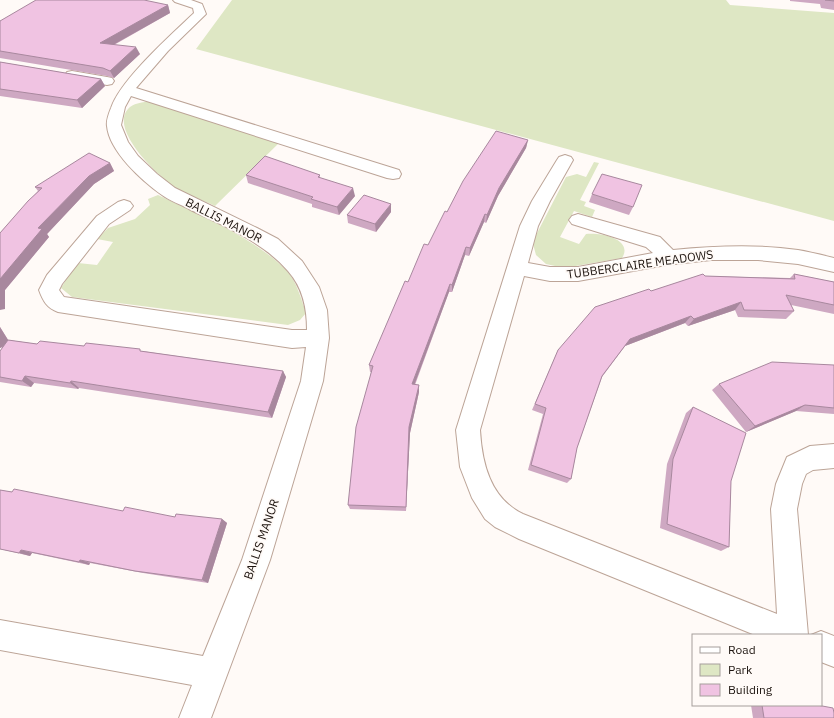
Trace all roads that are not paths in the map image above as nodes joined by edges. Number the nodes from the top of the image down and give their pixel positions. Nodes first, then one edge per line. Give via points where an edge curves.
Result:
1 (179, 0) edge
2 (60, 73) edge
3 (107, 81) edge
4 (127, 90) junction
5 (565, 160) dead end
6 (393, 174) dead end
7 (124, 206) dead end
8 (578, 220) dead end
9 (669, 258) junction
10 (834, 265) edge
11 (517, 268) junction
12 (318, 338) junction
13 (834, 456) edge
14 (790, 634) edge
15 (792, 634) edge
16 (0, 635) edge
17 (822, 646) edge
18 (834, 652) edge
19 (211, 673) junction
20 (195, 718) edge

1 - 4 street, BALLIS MANOR via 198,6 200,14 164,48
2 - 3 street
4 - 6 street
4 - 12 street, BALLIS MANOR via 118,107 114,125 120,143 132,159 169,192 251,232 271,244 295,266 309,287 317,310
5 - 11 street via 529,226
7 - 12 street via 103,220 54,280 50,290 52,298 58,304 292,339
8 - 9 street via 653,242
9 - 10 street, TUBBERCLAIRE MEADOWS via 712,253 758,253 798,257
9 - 11 street, TUBBERCLAIRE MEADOWS via 578,274 550,274
11 - 14 street via 468,430 468,451 474,476 487,500 505,518 535,532
12 - 19 street, BALLIS MANOR via 312,381 258,552
13 - 15 street via 810,458 796,466 789,484 784,509
16 - 19 street
17 - 18 street
19 - 20 street, BALLIS MANOR

